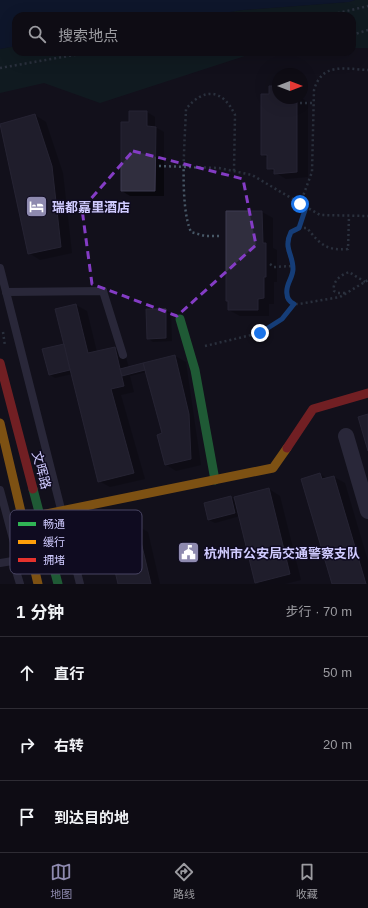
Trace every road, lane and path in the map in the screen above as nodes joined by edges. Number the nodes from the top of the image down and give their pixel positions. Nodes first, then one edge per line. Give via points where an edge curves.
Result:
1 (368, 6) edge
2 (343, 12) edge
3 (368, 30) edge
4 (356, 34) edge
5 (68, 56) edge
6 (0, 68) edge
7 (368, 70) edge
8 (308, 103) edge
9 (314, 103) junction
10 (159, 166) dead end
11 (185, 166) junction
12 (234, 171) junction
13 (300, 204) junction
14 (306, 207) junction
15 (349, 216) junction
16 (368, 216) edge
17 (299, 228) junction
18 (219, 236) dead end
19 (270, 264) dead end
20 (292, 266) junction
21 (0, 268) edge
22 (367, 281) edge
23 (6, 292) junction
24 (346, 294) junction
25 (294, 304) junction
26 (180, 319) dead end
27 (189, 350) junction
28 (123, 355) dead end
29 (0, 363) edge
30 (368, 393) edge
31 (0, 423) edge
32 (346, 436) dead end
33 (215, 480) junction
34 (0, 490) edge
35 (21, 510) edge
36 (40, 510) edge
37 (61, 510) edge
38 (66, 510) edge
39 (368, 511) edge
40 (10, 528) edge
41 (10, 561) edge
42 (0, 563) edge
43 (17, 574) edge
44 (36, 574) edge
45 (56, 574) edge
46 (77, 574) edge
47 (20, 584) edge
48 (38, 584) edge
49 (58, 584) edge
50 (80, 584) edge

1 - 2 path
3 - 4 path
5 - 6 path
7 - 9 path via 328,70 316,81
8 - 9 path
9 - 13 path via 312,172
10 - 11 path
11 - 12 path
11 - 12 path via 186,109 203,94 213,94 222,98 235,115
11 - 18 path via 184,201 191,232
12 - 13 path via 252,175
13 - 14 path
14 - 15 path via 320,215
14 - 17 path
15 - 16 path
15 - 17 path via 348,249 338,250 318,243 307,228
17 - 20 path via 291,232 288,239
19 - 20 path via 274,267
20 - 25 path via 287,296
21 - 23 lane
22 - 24 path
22 - 24 path via 349,272 342,275 333,287 334,291
23 - 28 lane via 103,291
23 - 37 lane
24 - 25 path
25 - 27 path via 282,319 260,333
26 - 27 street
27 - 33 street
29 - 36 street, 文晖路
30 - 33 street via 313,409 273,468
31 - 35 street
32 - 39 street
33 - 38 street
34 - 40 lane
41 - 42 lane
43 - 47 lane
44 - 48 street
45 - 49 street, 文晖路
46 - 50 lane

